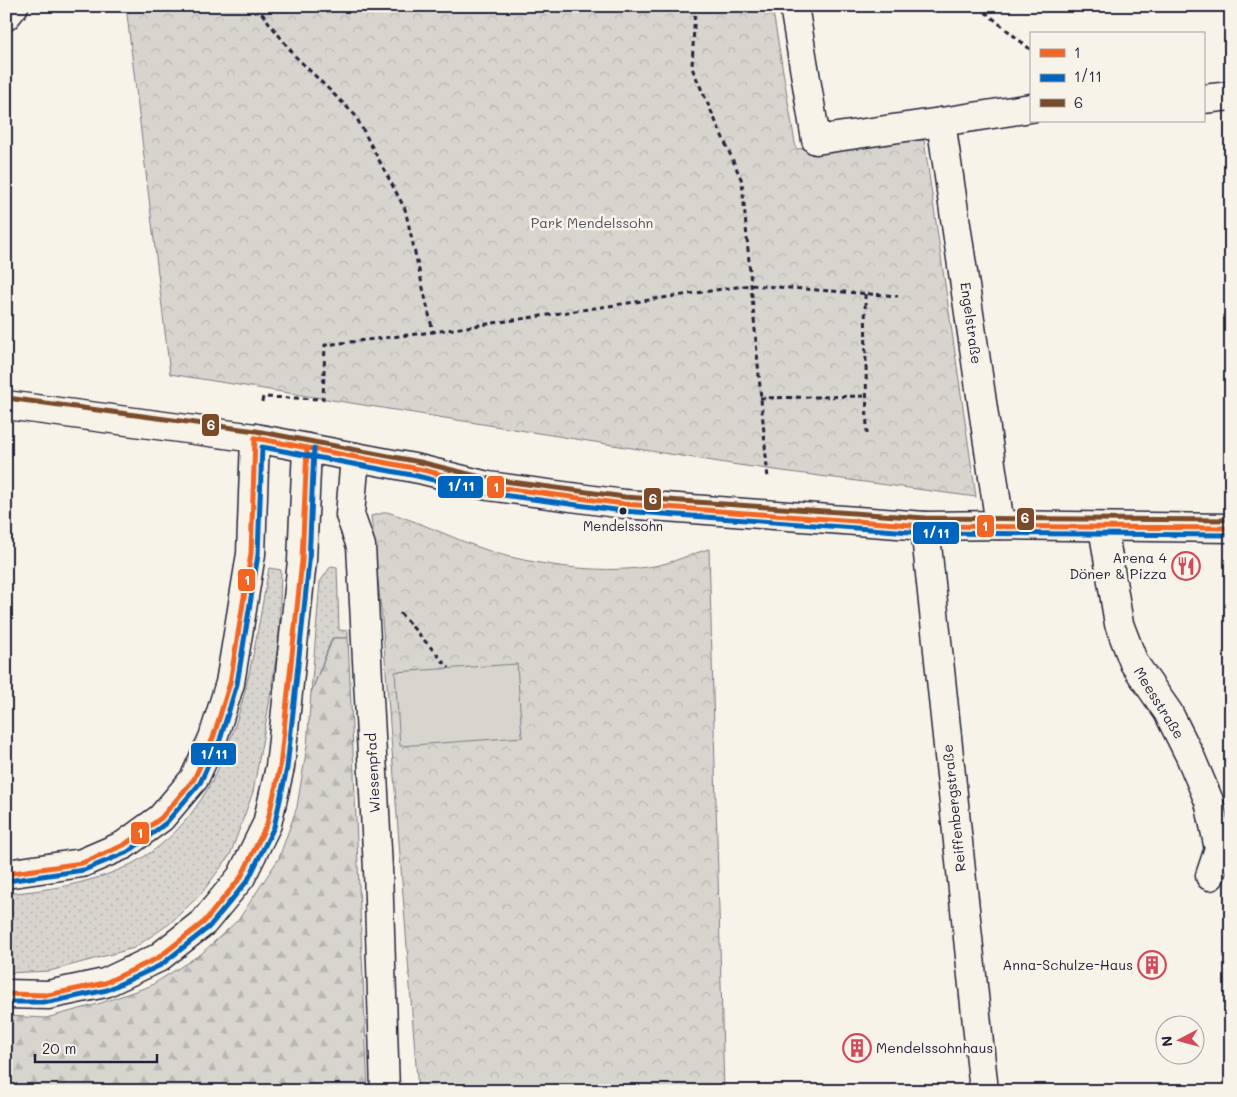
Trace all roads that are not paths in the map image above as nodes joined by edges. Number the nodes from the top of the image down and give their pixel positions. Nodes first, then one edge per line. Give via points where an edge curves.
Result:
1 (14, 6) edge
2 (794, 6) edge
3 (6, 16) edge
4 (1231, 96) edge
5 (1204, 99) edge
6 (1030, 108) edge
7 (941, 122) junction
8 (6, 404) edge
9 (255, 438) junction
10 (307, 448) junction
11 (355, 457) junction
12 (1000, 525) junction
13 (925, 526) junction
14 (1103, 527) junction
15 (1231, 528) edge
16 (6, 874) edge
17 (1210, 876) dead end
18 (6, 994) edge
19 (385, 1091) edge
20 (984, 1091) edge

1 - 3 main road
2 - 7 main road via 816,140
4 - 5 main road
6 - 7 main road
7 - 12 main road, Engelstraße
8 - 9 main road
9 - 10 main road
9 - 16 main road via 251,554 230,683 213,738 194,779 162,818 124,845 82,863
10 - 11 main road
10 - 18 main road via 302,561 280,767 267,824 241,877 204,922 158,958 105,983 48,995
11 - 13 main road via 542,495
11 - 19 main road, Wiesenpfad via 350,516 361,546 364,589
12 - 13 main road
12 - 14 main road
13 - 20 main road, Reiffenbergstraße
14 - 15 main road
14 - 17 main road, Meesstraße via 1119,624 1131,655 1168,712 1209,800 1218,849

